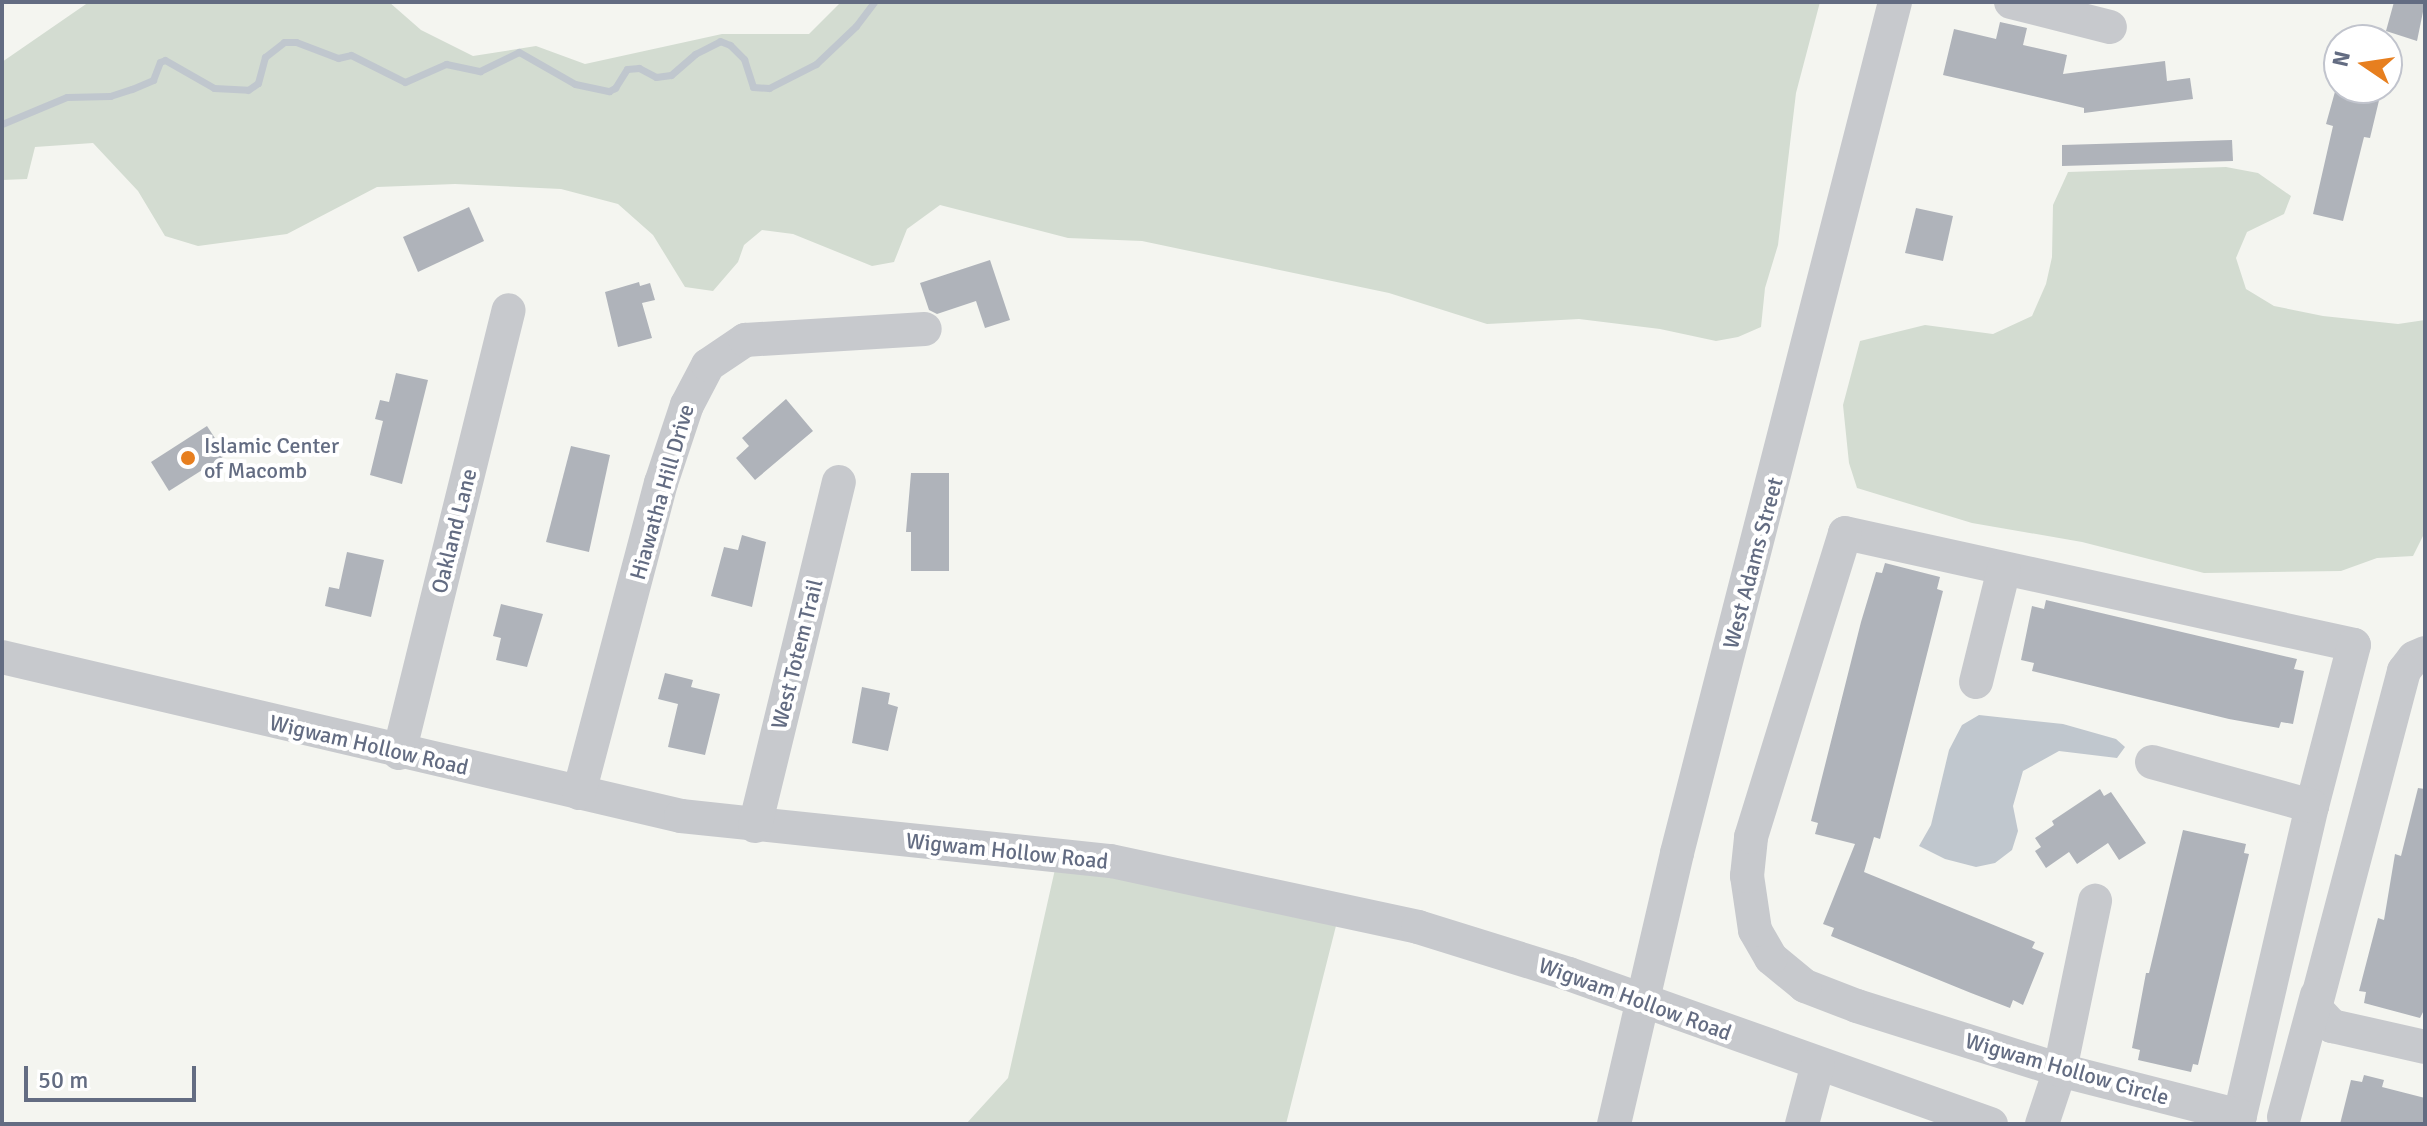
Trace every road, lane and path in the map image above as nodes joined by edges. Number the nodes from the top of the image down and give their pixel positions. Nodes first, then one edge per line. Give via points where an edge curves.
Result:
1 (1895, 2) edge
2 (2011, 2) edge
3 (2110, 27) dead end
4 (509, 310) dead end
5 (925, 329) dead end
6 (839, 482) dead end
7 (2004, 569) junction
8 (2425, 653) edge
9 (2, 657) edge
10 (1976, 682) dead end
11 (399, 753) junction
12 (2152, 762) dead end
13 (579, 793) junction
14 (2312, 806) junction
15 (755, 826) junction
16 (2095, 901) dead end
17 (2317, 995) junction
18 (1642, 1003) junction
19 (2425, 1047) edge
20 (1818, 1064) junction
21 (2060, 1070) junction
22 (2284, 1117) dead end
23 (1614, 1124) edge
24 (1802, 1124) edge
25 (1991, 1124) edge
26 (2042, 1124) edge

1 - 18 street, West Adams Street
2 - 3 street
4 - 11 street, Oakland Lane
5 - 13 street, Hiawatha Hill Drive via 745,340 708,365 687,405 661,483
6 - 15 street, West Totem Trail
7 - 10 street
7 - 14 street, Wigwam Hollow Circle via 2354,645
7 - 21 street, Wigwam Hollow Circle via 1845,533 1751,837 1747,876 1755,930 1771,958 1805,986
8 - 17 street via 2404,671
9 - 11 street, Wigwam Hollow Road
11 - 13 street, Wigwam Hollow Road
12 - 14 street
13 - 15 street, Wigwam Hollow Road
14 - 21 street, Wigwam Hollow Circle via 2240,1116
15 - 18 street, Wigwam Hollow Road via 1111,861 1418,927
16 - 21 street
17 - 19 street via 2318,1011 2332,1026
17 - 22 street
18 - 20 street, Wigwam Hollow Road
18 - 23 street, West Adams Street
20 - 24 street
20 - 25 street, Wigwam Hollow Road
21 - 26 street

